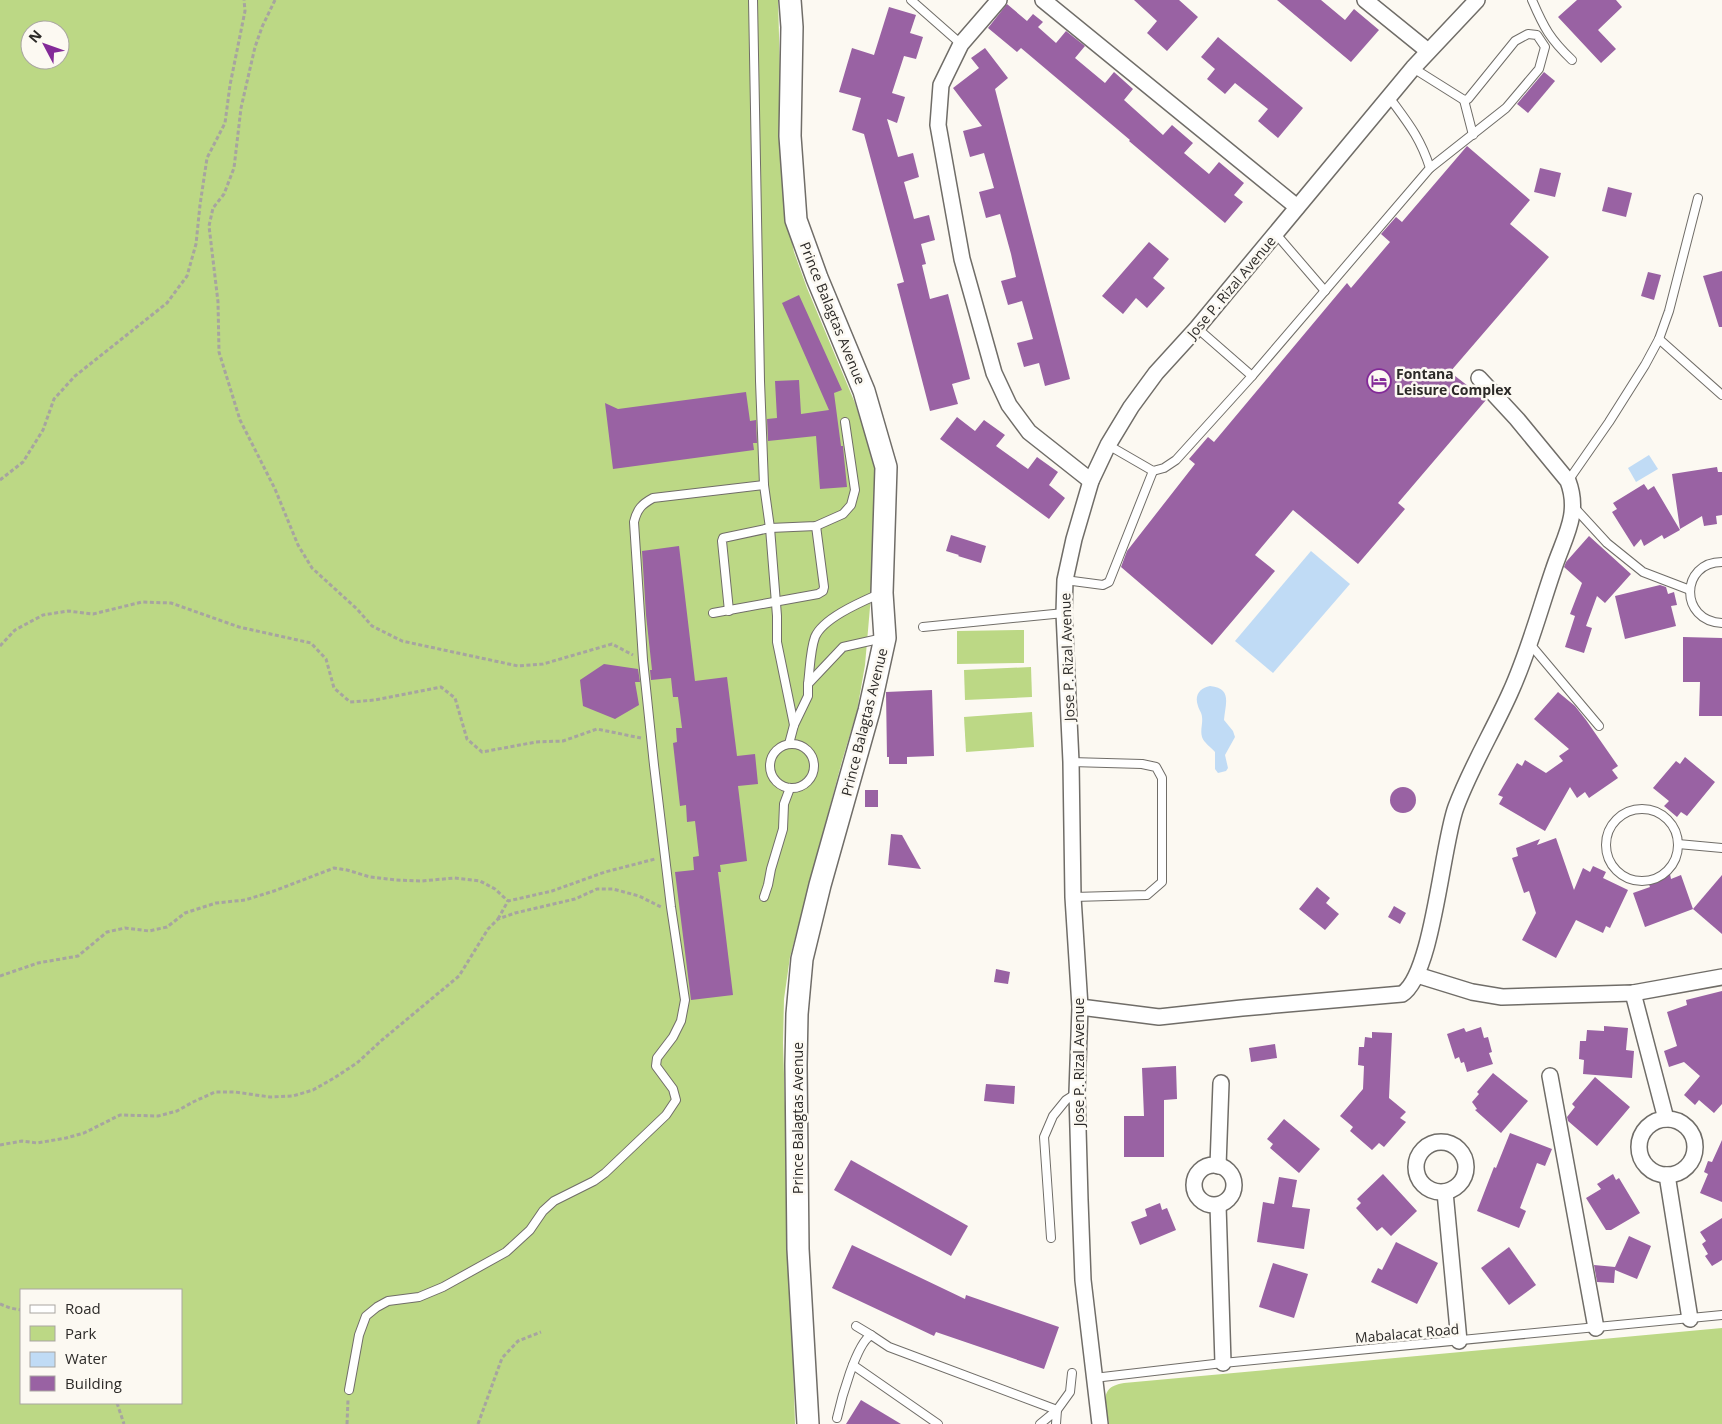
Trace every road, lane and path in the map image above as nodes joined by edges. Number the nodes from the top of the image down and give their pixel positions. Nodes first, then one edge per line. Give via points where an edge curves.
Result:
1 (244, 0) edge
2 (275, 0) edge
3 (753, 0) edge
4 (790, 0) edge
5 (911, 0) edge
6 (999, 0) edge
7 (1043, 0) edge
8 (1365, 0) edge
9 (1477, 0) edge
10 (1532, 0) edge
11 (961, 44) junction
12 (1428, 51) junction
13 (1572, 60) dead end
14 (1413, 68) junction
15 (1389, 97) junction
16 (1464, 100) junction
17 (1473, 135) junction
18 (1430, 168) junction
19 (1698, 198) dead end
20 (1297, 207) junction
21 (1276, 234) junction
22 (1325, 291) junction
23 (1197, 328) junction
24 (1659, 339) junction
25 (1252, 376) junction
26 (1479, 378) dead end
27 (1722, 395) edge
28 (845, 422) dead end
29 (1108, 445) junction
30 (1153, 471) junction
31 (0, 480) edge
32 (1568, 480) junction
33 (1091, 481) junction
34 (764, 486) junction
35 (1573, 506) junction
36 (816, 526) junction
37 (770, 528) junction
38 (1722, 562) edge
39 (1065, 580) junction
40 (1690, 590) junction
41 (882, 593) junction
42 (776, 603) junction
43 (729, 611) junction
44 (713, 613) dead end
45 (1064, 613) junction
46 (1722, 623) edge
47 (923, 627) dead end
48 (885, 638) junction
49 (1530, 644) junction
50 (0, 646) edge
51 (643, 660) junction
52 (808, 684) junction
53 (794, 725) junction
54 (1599, 726) dead end
55 (651, 740) junction
56 (789, 744) junction
57 (1071, 762) junction
58 (790, 788) junction
59 (1678, 844) junction
60 (1722, 848) edge
61 (665, 856) junction
62 (764, 897) dead end
63 (1073, 897) junction
64 (508, 901) junction
65 (664, 909) dead end
66 (498, 919) junction
67 (1417, 974) junction
68 (0, 976) edge
69 (1722, 977) edge
70 (1633, 993) junction
71 (1080, 1007) junction
72 (1550, 1076) dead end
73 (1221, 1083) dead end
74 (1077, 1093) junction
75 (1666, 1119) junction
76 (0, 1145) edge
77 (1218, 1166) junction
78 (1667, 1175) junction
79 (1445, 1192) dead end
80 (1218, 1205) junction
81 (1051, 1238) dead end
82 (0, 1304) edge
83 (20, 1310) edge
84 (1722, 1316) edge
85 (1690, 1320) junction
86 (856, 1326) dead end
87 (1596, 1328) junction
88 (541, 1332) dead end
89 (871, 1335) junction
90 (1459, 1340) junction
91 (1223, 1363) junction
92 (853, 1365) junction
93 (1072, 1373) dead end
94 (1094, 1378) junction
95 (349, 1390) joint
96 (117, 1404) edge
97 (1057, 1410) junction
98 (837, 1418) dead end
99 (124, 1424) edge
100 (347, 1424) edge
101 (478, 1424) edge
102 (808, 1424) edge
103 (938, 1424) edge
104 (1040, 1424) edge
105 (1056, 1424) edge
106 (1100, 1424) edge

1 - 31 path via 245,11 225,123 207,158 196,244 187,276 167,302 75,376 54,399 42,430 23,462
2 - 51 path via 255,46 241,108 234,168 224,194 213,208 208,226 218,302 219,352 240,420 275,489 298,545 312,568 372,626 402,641 518,666 543,664 612,644
3 - 34 lane
4 - 41 main road, Prince Balagtas Avenue via 790,136 796,220 864,390 886,467
5 - 11 lane
6 - 11 street
7 - 20 street
8 - 12 street
9 - 12 street, Jose P. Rizal Avenue
10 - 13 lane via 1548,34
11 - 33 street via 942,85 938,125 962,259 994,373 1009,405 1029,432
12 - 14 street, Jose P. Rizal Avenue
14 - 15 street, Jose P. Rizal Avenue
14 - 16 lane
15 - 18 lane via 1415,132
15 - 20 street, Jose P. Rizal Avenue
16 - 17 lane
16 - 17 lane via 1515,41 1528,34 1537,35 1545,47 1539,69 1506,108
17 - 18 lane
18 - 22 lane
19 - 24 lane
20 - 21 street, Jose P. Rizal Avenue
21 - 22 lane
21 - 23 street, Jose P. Rizal Avenue
22 - 25 lane
23 - 25 lane
23 - 29 street, Jose P. Rizal Avenue via 1156,373
24 - 27 lane
24 - 32 lane via 1609,422
25 - 30 lane via 1176,460
26 - 32 street
28 - 36 lane via 855,490 851,505 843,514
29 - 30 lane
29 - 33 street, Jose P. Rizal Avenue
30 - 39 lane via 1109,582 1103,585
32 - 35 street
33 - 39 street, Jose P. Rizal Avenue
34 - 37 lane
34 - 51 lane via 653,498 636,513
35 - 40 lane via 1606,543 1643,572
35 - 49 street via 1569,528
36 - 37 lane
36 - 42 lane via 823,591
37 - 42 lane
37 - 43 lane via 726,536 722,541
38 - 40 lane via 1699,570
39 - 45 street, Jose P. Rizal Avenue
40 - 46 lane via 1692,606 1698,613 1704,619
41 - 48 main road, Prince Balagtas Avenue
41 - 52 lane via 831,619 816,636
42 - 43 lane
42 - 53 lane via 777,642
43 - 44 lane
45 - 47 lane
45 - 57 street, Jose P. Rizal Avenue
48 - 52 lane via 843,647
48 - 102 main road, Prince Balagtas Avenue via 869,711 820,885 805,950 797,1014 798,1249
49 - 54 lane
49 - 67 street via 1456,809 1429,938
50 - 55 path via 15,630 43,615 68,611 92,614 142,602 171,602 239,627 311,643 326,659 334,688 350,702 440,688 455,698 466,740 482,752 536,742 563,741 598,729
51 - 55 lane
52 - 53 lane via 808,696
53 - 56 lane
55 - 61 lane
56 - 58 lane via 772,755 770,766 772,776 780,785
56 - 58 lane via 801,745 811,753 814,765 811,777 802,786
57 - 63 street, Jose P. Rizal Avenue
57 - 63 lane via 1142,764 1156,767 1162,778 1162,882 1147,895
58 - 62 lane via 784,804 783,829
59 - 59 lane via 1674,827 1666,818 1655,811 1638,810 1626,813 1616,821 1607,838 1607,851 1618,872 1640,882 1656,879 1666,872 1674,862
59 - 60 lane
61 - 64 path via 552,891
61 - 95 lane via 685,1000 681,1021 657,1058 656,1066 674,1089 676,1100 672,1107 606,1172 554,1201 506,1252 443,1287 419,1297 388,1302 366,1316 359,1335
63 - 71 street, Jose P. Rizal Avenue
64 - 66 path
64 - 68 path via 480,881 454,878 396,880 334,868 274,891 186,913 167,927 107,932 78,956 38,963
65 - 66 path via 630,893 597,889 575,899
66 - 76 path via 488,929 459,976 356,1063 313,1090 293,1096 270,1097 215,1092 178,1112 158,1116 120,1115 66,1138
67 - 70 street via 1472,992 1502,997
67 - 71 street via 1408,991 1402,994 1159,1017
69 - 70 street
70 - 75 street
71 - 74 street, Jose P. Rizal Avenue
72 - 87 street
73 - 77 street
74 - 81 lane via 1066,1100 1053,1116 1044,1137
74 - 94 street, Jose P. Rizal Avenue via 1083,1280
75 - 78 street via 1647,1128 1639,1148 1648,1168
75 - 78 street via 1686,1127 1691,1132 1695,1147 1687,1167
77 - 80 street via 1230,1173 1234,1186 1229,1198
77 - 80 street via 1204,1168 1198,1173 1194,1186 1205,1203
78 - 85 street
79 - 90 street
80 - 91 street
82 - 83 path
84 - 85 lane, Mabalacat Road
85 - 87 lane, Mabalacat Road
86 - 89 lane
87 - 90 lane, Mabalacat Road
88 - 101 path via 518,1341 502,1358
89 - 92 lane
89 - 97 lane via 889,1347
90 - 91 lane, Mabalacat Road
91 - 94 lane, Mabalacat Road
92 - 98 lane
92 - 103 lane
93 - 97 lane via 1070,1392
94 - 106 street, Jose P. Rizal Avenue
95 - 100 path
96 - 99 path
97 - 104 lane
97 - 105 lane

